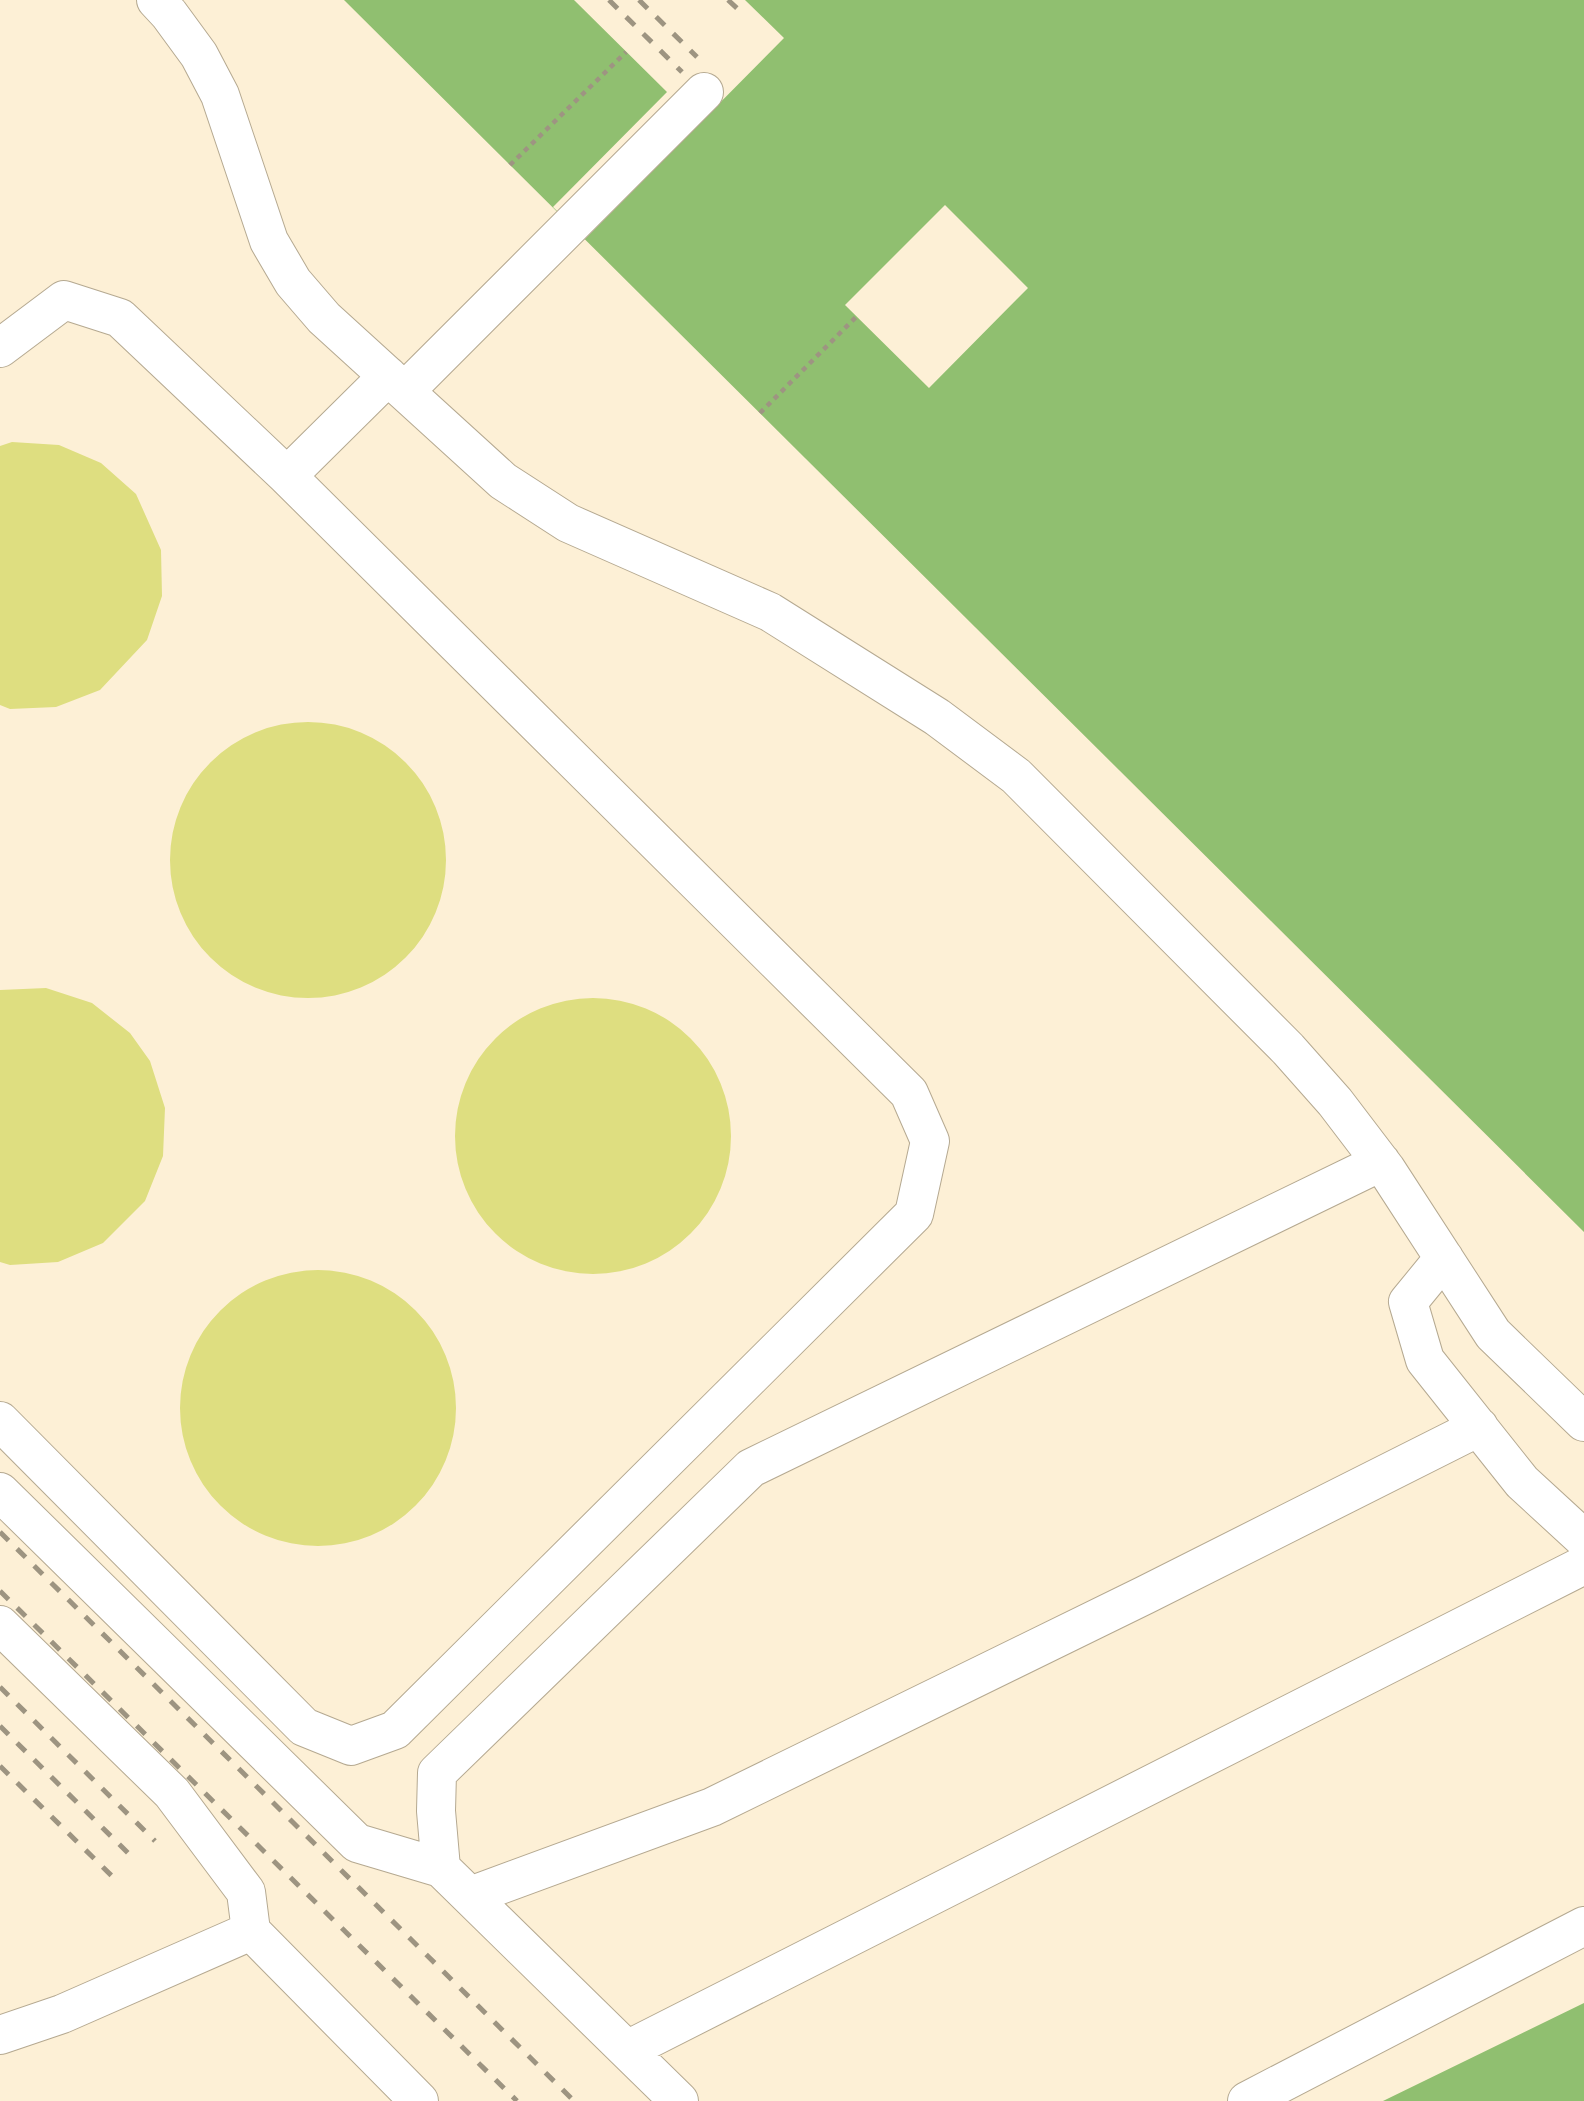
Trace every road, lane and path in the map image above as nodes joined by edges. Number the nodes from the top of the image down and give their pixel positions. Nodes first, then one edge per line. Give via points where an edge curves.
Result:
1 (156, 0) edge
2 (626, 52) dead end
3 (704, 92) dead end
4 (510, 165) dead end
5 (856, 317) dead end
6 (0, 348) edge
7 (396, 384) junction
8 (760, 413) dead end
9 (286, 476) junction
10 (1381, 1162) junction
11 (1444, 1258) junction
12 (0, 1421) edge
13 (1584, 1422) edge
14 (1479, 1427) junction
15 (0, 1492) edge
16 (1584, 1539) edge
17 (1584, 1565) edge
18 (0, 1625) edge
19 (441, 1868) junction
20 (470, 1896) junction
21 (1584, 1926) edge
22 (251, 1931) junction
23 (0, 2035) edge
24 (627, 2050) junction
25 (419, 2101) edge
26 (679, 2101) edge
27 (1247, 2101) edge

1 - 7 lane via 199,55 220,95 268,241 293,282 324,318
2 - 4 path
3 - 7 lane
5 - 8 path
6 - 9 lane via 64,300 120,318
7 - 9 lane
7 - 10 lane via 503,481 568,523 770,612 937,717 1016,776 1288,1049
9 - 12 lane via 909,1093 930,1141 914,1214 396,1730 351,1746 304,1727
10 - 11 lane
10 - 19 lane via 751,1468 438,1773
11 - 13 lane via 1493,1334
11 - 14 lane via 1408,1302 1425,1360
14 - 16 lane via 1522,1482
14 - 20 lane via 712,1807
15 - 19 lane via 357,1843
17 - 24 lane
18 - 22 lane via 172,1793 246,1892
19 - 20 lane
20 - 24 lane
21 - 27 lane
22 - 23 lane via 62,2014
22 - 25 lane
24 - 26 lane

